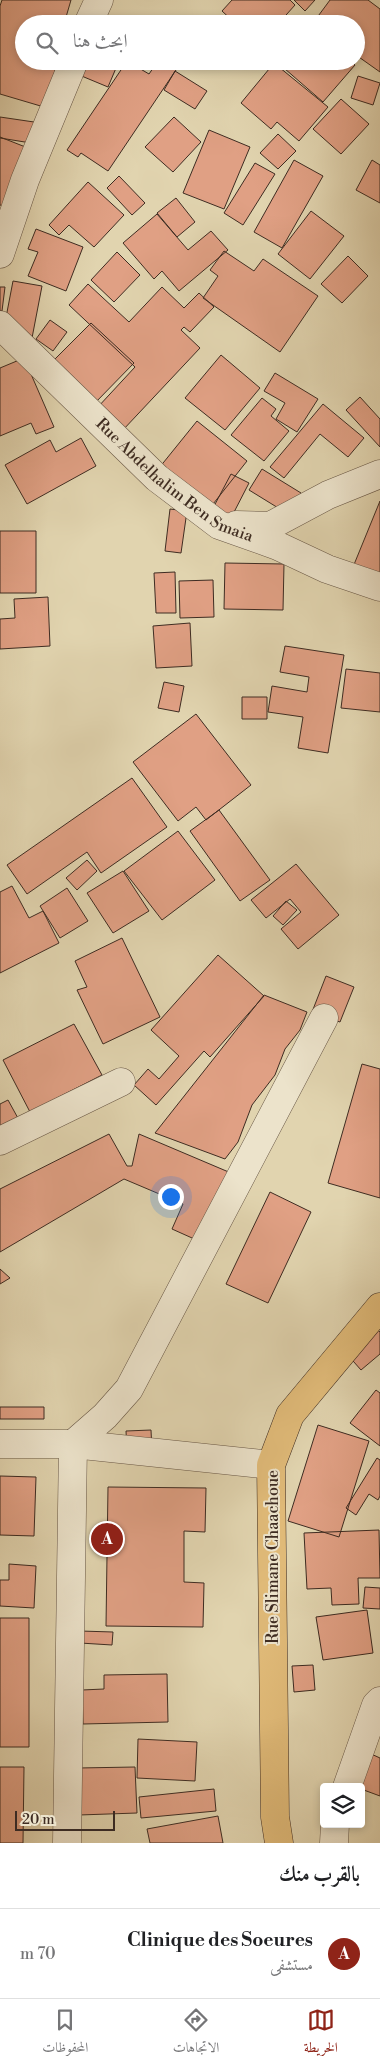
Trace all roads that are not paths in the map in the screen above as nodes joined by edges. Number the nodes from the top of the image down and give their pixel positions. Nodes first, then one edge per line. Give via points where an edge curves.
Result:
1 (99, 0) edge
2 (92, 15) edge
3 (70, 70) edge
4 (0, 254) edge
5 (0, 325) edge
6 (380, 474) edge
7 (219, 525) junction
8 (380, 587) edge
9 (324, 1018) dead end
10 (121, 1082) dead end
11 (0, 1141) edge
12 (380, 1307) edge
13 (0, 1444) edge
14 (73, 1444) junction
15 (271, 1465) junction
16 (380, 1701) edge
17 (348, 1783) edge
18 (335, 1828) edge
19 (67, 1843) edge
20 (279, 1843) edge
21 (334, 1843) edge

1 - 2 street
3 - 4 street via 25,180
5 - 7 street, Rue Abdelhalim Ben Smaia via 157,478
6 - 7 street via 328,495 270,526
7 - 8 street, Rue Abdelhalim Ben Smaia
9 - 14 street via 129,1389 106,1416
10 - 11 street
12 - 15 main road, Rue Slimane Chaachoue via 290,1415
13 - 14 street
14 - 15 street
14 - 19 street
15 - 20 main road, Rue Slimane Chaachoue via 275,1817
16 - 17 street
18 - 21 street

